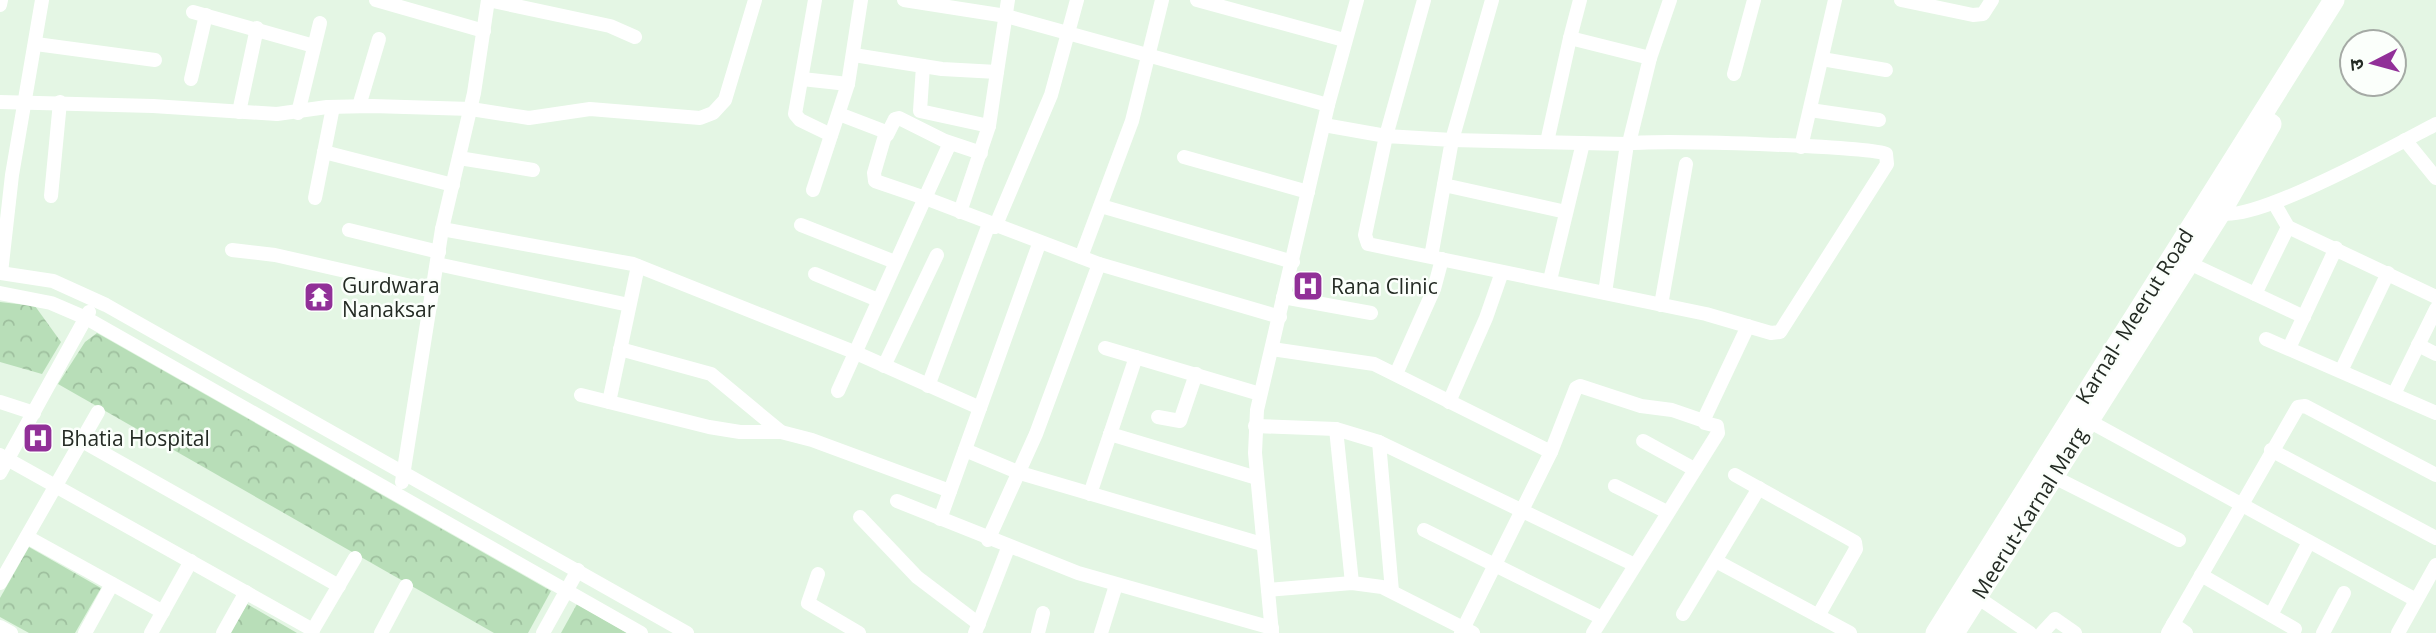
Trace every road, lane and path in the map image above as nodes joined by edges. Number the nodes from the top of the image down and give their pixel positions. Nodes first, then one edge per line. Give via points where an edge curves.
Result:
1 (43, 0) edge
2 (376, 0) edge
3 (488, 0) edge
4 (754, 0) edge
5 (815, 0) edge
6 (861, 0) edge
7 (904, 0) edge
8 (1008, 0) edge
9 (1077, 0) edge
10 (1162, 0) edge
11 (1197, 0) edge
12 (1357, 0) edge
13 (1424, 0) edge
14 (1492, 0) edge
15 (1580, 0) edge
16 (1670, 0) edge
17 (1754, 0) edge
18 (1835, 0) edge
19 (1901, 0) edge
20 (1992, 0) edge
21 (2333, 0) edge
22 (2347, 0) edge
23 (1006, 16) junction
24 (320, 23) dead end
25 (257, 28) junction
26 (484, 31) junction
27 (1069, 35) junction
28 (635, 37) dead end
29 (1570, 38) junction
30 (379, 39) dead end
31 (1344, 40) junction
32 (36, 44) junction
33 (314, 46) junction
34 (854, 55) junction
35 (1149, 56) junction
36 (1650, 58) junction
37 (1822, 59) junction
38 (155, 60) dead end
39 (923, 66) junction
40 (1886, 70) dead end
41 (997, 72) junction
42 (1734, 74) dead end
43 (191, 79) dead end
44 (802, 79) junction
45 (848, 84) junction
46 (0, 102) edge
47 (60, 102) junction
48 (23, 103) junction
49 (1328, 105) junction
50 (359, 106) junction
51 (333, 107) junction
52 (471, 109) junction
53 (1810, 110) junction
54 (239, 112) junction
55 (298, 113) junction
56 (839, 114) junction
57 (1879, 120) dead end
58 (2436, 124) edge
59 (1324, 125) junction
60 (989, 126) junction
61 (831, 135) junction
62 (887, 135) junction
63 (1386, 136) junction
64 (1452, 140) junction
65 (2405, 140) junction
66 (1547, 142) junction
67 (950, 143) junction
68 (1583, 143) junction
69 (1628, 143) junction
70 (1801, 147) junction
71 (324, 152) junction
72 (981, 153) junction
73 (1184, 157) dead end
74 (459, 158) junction
75 (1686, 164) dead end
76 (533, 170) dead end
77 (2436, 178) edge
78 (453, 185) junction
79 (1444, 185) junction
80 (813, 190) dead end
81 (1308, 192) junction
82 (51, 196) dead end
83 (315, 198) dead end
84 (925, 198) junction
85 (2274, 204) junction
86 (1101, 206) junction
87 (2212, 210) junction
88 (960, 212) junction
89 (1566, 212) junction
90 (800, 225) dead end
91 (992, 225) junction
92 (2288, 227) junction
93 (442, 229) junction
94 (349, 230) dead end
95 (1039, 244) junction
96 (2336, 248) junction
97 (232, 250) dead end
98 (937, 255) dead end
99 (1081, 257) junction
100 (438, 258) junction
101 (1436, 258) junction
102 (895, 262) junction
103 (1293, 262) junction
104 (2189, 263) junction
105 (1099, 264) junction
106 (638, 266) junction
107 (1502, 272) junction
108 (0, 273) edge
109 (2388, 273) junction
110 (816, 274) dead end
111 (1550, 280) junction
112 (433, 291) junction
113 (0, 293) edge
114 (1605, 293) junction
115 (2255, 294) junction
116 (1283, 297) junction
117 (2436, 297) edge
118 (97, 300) junction
119 (878, 300) junction
120 (629, 305) junction
121 (1661, 305) junction
122 (2436, 309) edge
123 (1371, 313) dead end
124 (1280, 317) junction
125 (2304, 317) junction
126 (86, 318) junction
127 (1748, 326) junction
128 (2266, 339) dead end
129 (2418, 345) junction
130 (1105, 348) dead end
131 (1272, 348) junction
132 (2289, 348) junction
133 (620, 349) junction
134 (854, 352) junction
135 (2436, 354) edge
136 (1136, 357) junction
137 (884, 366) junction
138 (2341, 371) junction
139 (1196, 374) junction
140 (1396, 374) junction
141 (928, 386) junction
142 (838, 391) dead end
143 (1259, 394) junction
144 (2394, 394) junction
145 (581, 395) dead end
146 (0, 402) edge
147 (609, 402) junction
148 (1449, 402) junction
149 (980, 408) junction
150 (98, 412) dead end
151 (34, 413) junction
152 (2436, 413) edge
153 (1158, 417) dead end
154 (2087, 419) junction
155 (1704, 421) junction
156 (1255, 426) junction
157 (1336, 429) junction
158 (781, 432) junction
159 (1110, 434) junction
160 (82, 441) junction
161 (1643, 441) dead end
162 (1379, 442) junction
163 (965, 450) junction
164 (2271, 450) junction
165 (1551, 452) junction
166 (4, 457) edge
167 (1694, 469) junction
168 (1020, 472) junction
169 (0, 473) edge
170 (1735, 475) dead end
171 (2436, 475) edge
172 (405, 476) junction
173 (2052, 476) junction
174 (1256, 478) junction
175 (1615, 486) dead end
176 (56, 487) junction
177 (1759, 488) junction
178 (950, 491) junction
179 (398, 493) junction
180 (1090, 494) junction
181 (897, 501) dead end
182 (2240, 504) junction
183 (1521, 510) junction
184 (1667, 512) junction
185 (860, 517) dead end
186 (940, 519) junction
187 (1424, 530) dead end
188 (27, 537) junction
189 (2436, 538) edge
190 (988, 540) junction
191 (2179, 540) dead end
192 (2309, 542) junction
193 (1262, 544) junction
194 (1008, 548) junction
195 (355, 558) dead end
196 (191, 561) junction
197 (1716, 561) junction
198 (1495, 565) junction
199 (1635, 565) junction
200 (2436, 565) edge
201 (578, 570) junction
202 (818, 574) dead end
203 (2201, 575) junction
204 (0, 583) edge
205 (1352, 583) junction
206 (112, 584) junction
207 (1116, 584) junction
208 (339, 586) junction
209 (405, 586) dead end
210 (2430, 588) edge
211 (1268, 590) junction
212 (1392, 591) junction
213 (246, 592) junction
214 (566, 592) junction
215 (2344, 593) dead end
216 (1977, 597) junction
217 (2416, 600) junction
218 (163, 612) junction
219 (1043, 613) dead end
220 (1683, 614) dead end
221 (2271, 615) junction
222 (1818, 616) junction
223 (1602, 618) junction
224 (0, 627) edge
225 (977, 628) edge
226 (2171, 629) edge
227 (2295, 629) dead end
228 (1272, 630) edge
229 (312, 631) edge
230 (1466, 631) edge
231 (10, 633) edge
232 (85, 633) edge
233 (151, 633) edge
234 (223, 633) edge
235 (381, 633) edge
236 (544, 633) edge
237 (641, 633) edge
238 (687, 633) edge
239 (859, 633) edge
240 (1038, 633) edge
241 (1101, 633) edge
242 (1593, 633) edge
243 (1850, 633) edge
244 (1936, 633) edge
245 (1954, 633) edge
246 (2030, 633) edge
247 (2042, 633) edge
248 (2075, 633) edge
249 (2186, 633) edge
250 (2323, 633) edge
251 (2398, 633) edge

1 - 32 street
2 - 26 street
3 - 26 street
3 - 28 street via 610,26
4 - 52 street via 725,100 713,113 700,118 590,109 529,118
5 - 44 street
6 - 34 street
7 - 23 street
8 - 23 street
9 - 27 street
10 - 35 street
11 - 31 street
12 - 31 street
13 - 63 street
14 - 64 street
15 - 29 street
16 - 36 street
17 - 42 street
18 - 37 street
19 - 20 street via 1973,15 1983,13
21 - 87 highway, Karnal- Meerut Road
22 - 87 highway, Meerut-Karnal Marg
23 - 27 street
23 - 41 street
24 - 33 street
25 - 33 street
25 - 43 street via 199,14
25 - 54 street
26 - 52 street
27 - 35 street
27 - 91 street via 1045,111
29 - 36 street
29 - 66 street
30 - 50 street
31 - 49 street
32 - 38 street
32 - 48 street
33 - 55 street
34 - 39 street
34 - 45 street
35 - 49 street
35 - 86 street via 1132,121
36 - 69 street
37 - 40 street
37 - 53 street
39 - 41 street
39 - 60 street via 920,111
41 - 60 street
44 - 45 street
44 - 61 street via 796,117
45 - 56 street
46 - 48 street
47 - 48 street
47 - 54 street
47 - 82 street
48 - 108 street
49 - 59 street
50 - 51 street
50 - 52 street
51 - 55 street
51 - 71 street
52 - 74 street
53 - 57 street
53 - 70 street
54 - 55 street
56 - 61 street
56 - 62 street
58 - 65 street
59 - 63 street
59 - 81 street
60 - 72 street
61 - 80 street
62 - 67 street via 897,118
62 - 84 street via 875,181
63 - 64 street
63 - 101 street via 1365,241
64 - 66 street
64 - 79 street
65 - 77 street
65 - 85 street
66 - 68 street
67 - 72 street
67 - 84 street
68 - 69 street
68 - 89 street
69 - 70 street
69 - 114 street
70 - 127 street via 1876,150 1886,155 1887,164 1785,329 1771,332
71 - 78 street
71 - 83 street
72 - 88 street
73 - 81 street
74 - 76 street
74 - 78 street
75 - 121 street
78 - 93 street
79 - 89 street
79 - 101 street
81 - 103 street
84 - 88 street
84 - 102 street
85 - 87 street via 2238,214
85 - 92 street
86 - 99 street
86 - 103 street
87 - 104 highway, Meerut-Karnal Marg
87 - 244 highway, Karnal- Meerut Road
88 - 91 street
89 - 111 street
90 - 102 street
91 - 95 street
91 - 141 street
92 - 96 street
92 - 115 street
93 - 100 street
93 - 106 street
94 - 100 street
95 - 99 street
95 - 149 street
96 - 109 street
96 - 125 street
97 - 112 street via 275,254
98 - 137 street
99 - 105 street
100 - 112 street
100 - 120 street
101 - 107 street
101 - 140 street via 1434,289
102 - 119 street
103 - 116 street
104 - 115 street
104 - 154 highway, Meerut-Karnal Marg
105 - 124 street
105 - 168 street
106 - 120 street
106 - 134 street
107 - 111 street
107 - 148 street
108 - 118 street via 53,281
109 - 117 street
109 - 138 street
110 - 119 street
111 - 114 street
112 - 172 street
113 - 126 street via 51,303
114 - 121 street
115 - 125 street
116 - 123 street
116 - 124 street
118 - 126 street
118 - 172 street
119 - 134 street
120 - 133 street
121 - 127 street
122 - 129 street
124 - 131 street
125 - 132 street
126 - 151 street
126 - 179 street
127 - 155 street
128 - 132 street
129 - 135 street
129 - 144 street
130 - 136 street
131 - 140 street via 1359,360
131 - 143 street
132 - 138 street
133 - 147 street
133 - 158 street via 711,374
134 - 137 street
134 - 142 street
136 - 139 street
136 - 159 street
137 - 141 street
138 - 144 street
139 - 143 street
139 - 153 street via 1180,421
140 - 148 street
141 - 149 street
143 - 156 street
144 - 152 street
145 - 147 street
146 - 151 street
147 - 158 street via 727,430
148 - 165 street
149 - 163 street
150 - 160 street
151 - 166 street
154 - 173 highway, Meerut-Karnal Marg
154 - 182 street
155 - 165 street via 1580,386
155 - 167 street via 1719,429
156 - 157 street
156 - 174 street
157 - 162 street
157 - 205 street
158 - 178 street via 846,450
159 - 174 street
159 - 180 street
160 - 176 street
160 - 208 street
161 - 167 street
162 - 183 street
162 - 212 street
163 - 168 street
163 - 178 street
164 - 171 street via 2294,410 2301,406
164 - 182 street
164 - 189 street
165 - 183 street
166 - 169 street
166 - 176 street
167 - 184 street
168 - 180 street
168 - 190 street
170 - 177 street
172 - 179 street
172 - 201 street
173 - 191 street
173 - 216 highway, Meerut-Karnal Marg
174 - 193 street
175 - 184 street
176 - 188 street
176 - 196 street
177 - 197 street
177 - 222 street via 1855,542 1856,549
178 - 186 street
179 - 214 street
180 - 193 street
181 - 186 street
182 - 192 street
182 - 203 street
183 - 198 street
183 - 199 street
184 - 199 street
185 - 225 street via 917,578
186 - 190 street
187 - 198 street
188 - 204 street
188 - 206 street
190 - 194 street
192 - 217 street
192 - 221 street
193 - 211 street
194 - 207 street
194 - 225 street
195 - 208 street
196 - 213 street
196 - 218 street
197 - 220 street
197 - 222 street
198 - 223 street
198 - 230 street
199 - 223 street
200 - 210 street
201 - 214 street
201 - 238 street
202 - 239 street via 808,603
203 - 221 street
203 - 226 street
205 - 211 street
205 - 212 street
206 - 218 street
206 - 232 street
207 - 228 street
207 - 241 street
208 - 229 street
209 - 235 street
210 - 217 street
211 - 228 street
212 - 230 street
213 - 229 street
213 - 234 street
214 - 236 street
214 - 237 street
215 - 250 street
216 - 245 highway, Meerut-Karnal Marg
216 - 246 street
217 - 251 street
218 - 233 street
219 - 240 street
221 - 227 street
222 - 243 street
223 - 242 street
224 - 231 street
226 - 249 street
247 - 248 street via 2054,619

